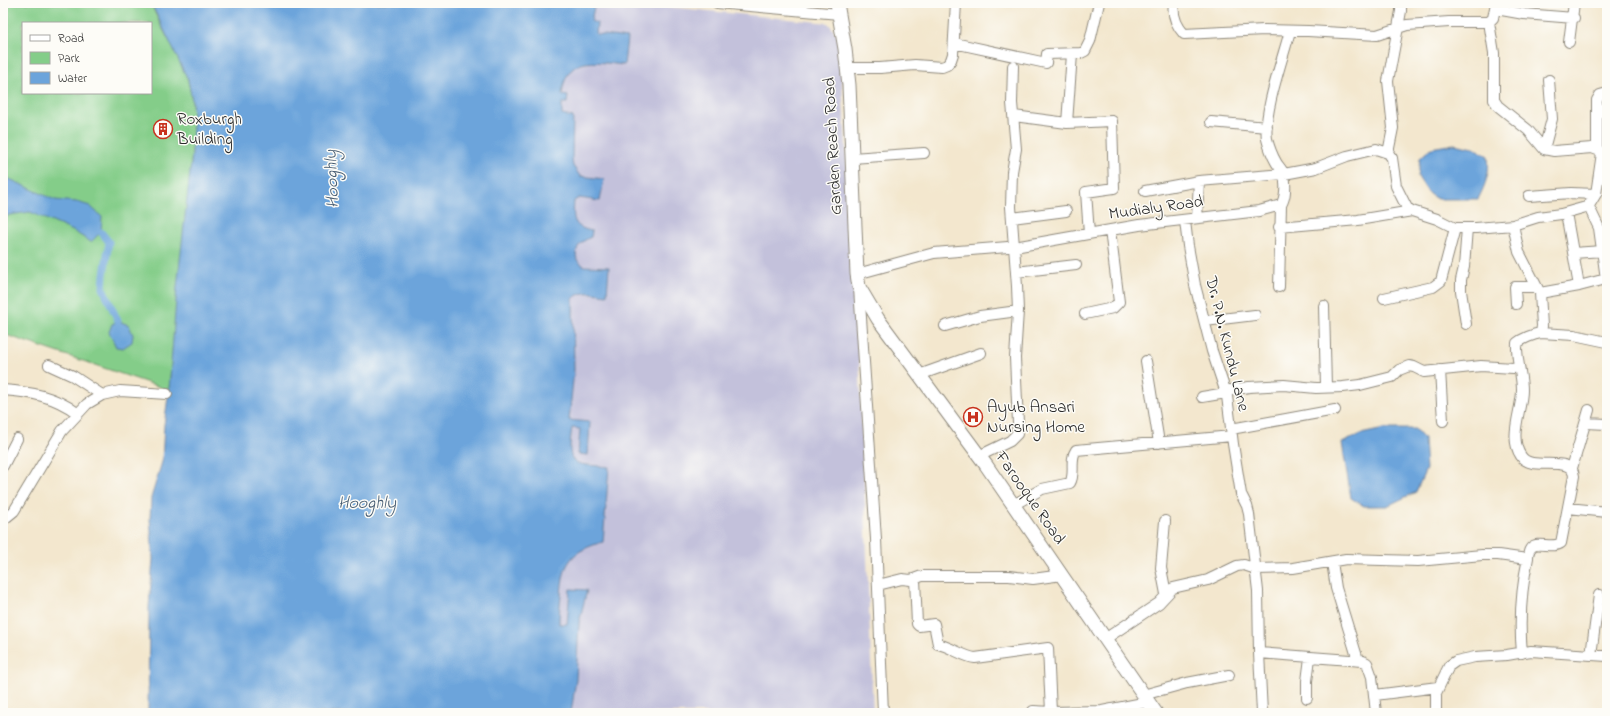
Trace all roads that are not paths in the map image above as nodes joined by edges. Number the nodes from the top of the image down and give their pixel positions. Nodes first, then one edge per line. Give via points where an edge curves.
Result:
1 (717, 3) edge
2 (956, 3) edge
3 (1099, 3) edge
4 (1174, 3) edge
5 (1401, 3) edge
6 (1574, 3) edge
7 (1496, 6) edge
8 (838, 9) edge
9 (1574, 18) junction
10 (1489, 22) junction
11 (1398, 28) junction
12 (1290, 31) junction
13 (1569, 42) dead end
14 (954, 43) junction
15 (1072, 54) junction
16 (1013, 66) dead end
17 (847, 68) junction
18 (1549, 80) dead end
19 (1607, 93) edge
20 (1014, 116) junction
21 (1211, 122) dead end
22 (1067, 123) junction
23 (1267, 127) junction
24 (1544, 149) junction
25 (1597, 149) junction
26 (924, 153) dead end
27 (1388, 153) junction
28 (852, 158) junction
29 (1284, 174) junction
30 (1603, 178) edge
31 (1199, 181) junction
32 (1146, 191) dead end
33 (1596, 194) junction
34 (1529, 196) dead end
35 (1281, 205) junction
36 (1588, 205) junction
37 (1066, 211) dead end
38 (1412, 211) junction
39 (1566, 213) junction
40 (1012, 218) junction
41 (1197, 218) junction
42 (1185, 221) junction
43 (1513, 225) junction
44 (1280, 227) junction
45 (1455, 228) junction
46 (1467, 228) junction
47 (1110, 230) junction
48 (1089, 234) junction
49 (1015, 246) junction
50 (1602, 251) junction
51 (1573, 253) junction
52 (1076, 264) dead end
53 (1016, 272) junction
54 (858, 281) junction
55 (1579, 286) junction
56 (1279, 287) dead end
57 (1539, 290) junction
58 (1384, 298) dead end
59 (1516, 304) dead end
60 (1324, 306) dead end
61 (1018, 312) junction
62 (1085, 314) dead end
63 (1255, 315) dead end
64 (1205, 321) junction
65 (1466, 324) dead end
66 (945, 326) dead end
67 (1541, 333) junction
68 (1607, 342) edge
69 (981, 353) dead end
70 (1146, 361) dead end
71 (49, 365) dead end
72 (1519, 366) junction
73 (1440, 370) junction
74 (919, 375) junction
75 (1326, 388) junction
76 (3, 390) edge
77 (1225, 392) junction
78 (167, 394) dead end
79 (102, 395) junction
80 (1202, 397) dead end
81 (1334, 410) dead end
82 (1589, 410) dead end
83 (77, 413) junction
84 (1443, 421) dead end
85 (1586, 423) junction
86 (1607, 424) edge
87 (1231, 432) junction
88 (17, 439) dead end
89 (1159, 443) junction
90 (979, 456) junction
91 (3, 466) edge
92 (1572, 468) junction
93 (1013, 505) junction
94 (1568, 508) junction
95 (1607, 512) edge
96 (3, 520) edge
97 (1165, 521) dead end
98 (1527, 559) junction
99 (1332, 562) junction
100 (1256, 569) junction
101 (1062, 575) junction
102 (915, 579) junction
103 (878, 585) junction
104 (1166, 594) junction
105 (1599, 595) dead end
106 (1105, 639) junction
107 (1259, 653) junction
108 (1522, 653) junction
109 (1591, 655) junction
110 (1607, 656) edge
111 (1310, 658) junction
112 (1358, 660) junction
113 (1229, 675) dead end
114 (1438, 687) junction
115 (1375, 695) junction
116 (1145, 698) junction
117 (1307, 698) dead end
118 (1058, 712) edge
119 (883, 713) edge
120 (1033, 713) edge
121 (1156, 713) edge
122 (1262, 713) edge
123 (1376, 713) edge
124 (1436, 713) edge

1 - 8 street
2 - 14 street
3 - 15 street via 1088,49
4 - 12 street via 1177,27 1184,34
5 - 11 street
6 - 9 street
7 - 9 street via 1530,15
7 - 10 street via 1493,18
8 - 17 main road, Garden Reach Road
9 - 13 street
10 - 11 street via 1413,25
10 - 24 street via 1494,53 1494,100 1528,130
11 - 12 street via 1378,36
11 - 27 street via 1388,81 1393,128
12 - 23 street via 1274,87
14 - 15 street via 1046,63 1047,54
14 - 17 street via 951,60 947,65
15 - 22 street
16 - 20 street
17 - 28 main road, Garden Reach Road
18 - 24 street via 1552,118
19 - 25 street via 1600,95 1597,100
20 - 22 street
20 - 40 street via 1016,148 1012,172
21 - 23 street
22 - 48 street via 1112,121 1114,188 1086,192
23 - 29 street via 1270,148
24 - 25 street
25 - 30 street via 1602,153
26 - 28 street
27 - 29 street via 1376,150 1362,152 1316,168
27 - 38 street via 1392,158 1396,186 1407,208
28 - 54 main road, Garden Reach Road
29 - 31 street
29 - 35 street via 1285,191
30 - 33 street
31 - 32 street
31 - 41 street
33 - 34 street
33 - 36 street
35 - 41 street, Mudialy Road via 1258,211
35 - 44 street
36 - 39 street
36 - 50 street via 1599,228
37 - 40 street
38 - 44 street via 1358,220
38 - 45 street
39 - 43 street via 1538,217
39 - 51 street
40 - 49 street
41 - 42 street, Mudialy Road
42 - 47 street, Mudialy Road
42 - 64 street, Dr. P.N. Kundu Lane via 1191,264
43 - 46 street
43 - 57 street via 1519,252
44 - 56 street
45 - 46 street
45 - 58 street via 1439,284
46 - 65 street via 1461,280
47 - 48 street, Mudialy Road
47 - 62 street via 1119,302 1113,308
48 - 49 street, Mudialy Road
49 - 53 street
49 - 54 street, Mudialy Road via 916,257
50 - 51 street
50 - 55 street via 1606,279
51 - 55 street
52 - 53 street
53 - 61 street
54 - 74 main road, Farooque Road via 878,319
54 - 103 street via 872,462
55 - 57 street
57 - 59 street via 1515,287
57 - 67 street
60 - 75 street
61 - 66 street via 980,316
61 - 90 street via 1015,358 1017,434 1010,441
63 - 64 street
64 - 77 street, Dr. P.N. Kundu Lane
67 - 68 street via 1574,335
67 - 72 street via 1532,334 1517,344
69 - 74 street
70 - 89 street
71 - 79 street via 73,376
72 - 73 street
72 - 92 street via 1522,389 1516,430 1520,456 1532,463 1559,464
73 - 75 street via 1424,372 1409,366 1399,370 1392,377
73 - 84 street
74 - 90 main road, Farooque Road
75 - 77 street via 1284,386
76 - 83 street via 35,394 61,402
77 - 80 street
77 - 87 street, Dr. P.N. Kundu Lane
78 - 79 street via 120,391
79 - 83 street
81 - 87 street
82 - 85 street
83 - 96 street via 62,431 14,511
85 - 86 street
85 - 92 street
87 - 89 street
87 - 100 street, Dr. P.N. Kundu Lane via 1241,494 1249,514
88 - 91 street
89 - 93 street via 1076,450 1072,455 1070,483 1042,489
90 - 93 main road, Farooque Road
92 - 94 street via 1574,476
93 - 101 main road, Farooque Road
94 - 95 street
94 - 98 street via 1561,543 1552,546 1534,545
97 - 104 street via 1161,568
98 - 99 street via 1482,555 1418,561 1352,559
98 - 108 street via 1520,614
99 - 100 street via 1304,567
99 - 112 street via 1337,595
100 - 104 street via 1244,565 1237,566 1208,580 1173,588
100 - 107 street, Dr. P.N. Kundu Lane
101 - 102 street via 1033,579 1009,576 922,576
101 - 106 main road, Farooque Road
102 - 103 street via 902,579
102 - 118 street via 917,624 934,624 938,644 969,658 1048,648
103 - 119 street
104 - 106 street via 1159,603
105 - 109 street
106 - 116 main road, Farooque Road
107 - 111 street
107 - 122 street, Dr. P.N. Kundu Lane
108 - 109 street via 1537,651
108 - 114 street via 1456,661 1449,666
109 - 110 street
111 - 112 street
111 - 117 street
112 - 115 street via 1367,663 1370,669
113 - 116 street via 1187,683
114 - 115 street
114 - 124 street
115 - 123 street
116 - 118 street via 1102,711
116 - 121 main road, Farooque Road
118 - 120 street

